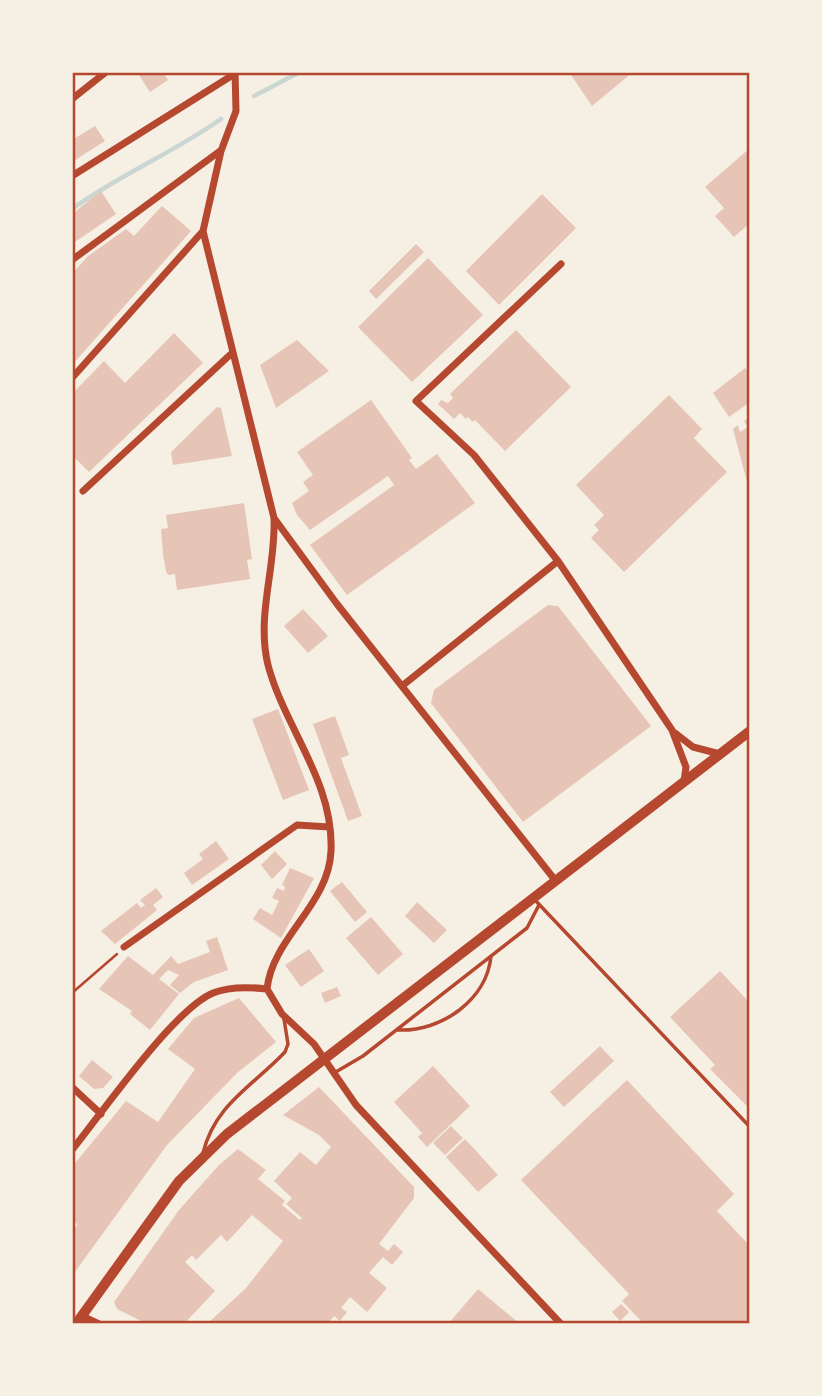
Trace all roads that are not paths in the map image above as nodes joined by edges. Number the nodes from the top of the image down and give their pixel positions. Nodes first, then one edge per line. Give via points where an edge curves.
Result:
1 (106, 72) edge
2 (236, 73) edge
3 (72, 99) edge
4 (221, 151) junction
5 (72, 176) edge
6 (203, 231) junction
7 (72, 260) edge
8 (561, 264) dead end
9 (232, 353) junction
10 (72, 378) edge
11 (83, 491) dead end
12 (274, 518) junction
13 (558, 561) junction
14 (402, 686) junction
15 (672, 730) junction
16 (750, 731) edge
17 (720, 754) junction
18 (684, 782) junction
19 (329, 827) junction
20 (555, 880) junction
21 (536, 901) junction
22 (124, 947) road end
23 (491, 956) junction
24 (267, 989) junction
25 (282, 1014) junction
26 (396, 1030) junction
27 (323, 1058) junction
28 (332, 1074) junction
29 (72, 1087) edge
30 (101, 1114) junction
31 (750, 1127) edge
32 (72, 1150) edge
33 (202, 1155) junction
34 (79, 1320) edge
35 (99, 1324) edge
36 (561, 1324) edge

1 - 3 street
2 - 4 street via 236,111
2 - 5 street
4 - 6 street
4 - 7 street
6 - 9 street
6 - 10 street
8 - 13 street via 416,401 474,455
9 - 11 street
9 - 12 street
12 - 14 street
12 - 19 street via 275,545 262,624 269,667 317,778
13 - 14 street
13 - 15 street
14 - 20 street
15 - 17 street via 693,747
15 - 18 street via 686,767
16 - 17 main road
17 - 18 main road
18 - 20 main road
19 - 22 street via 297,825
19 - 24 street via 331,853 321,888 274,961
20 - 21 main road
21 - 23 lane via 527,928
21 - 27 main road
21 - 31 lane
23 - 26 lane
23 - 26 lane via 490,971 478,993 460,1009 417,1031
24 - 25 street
24 - 30 street via 214,993 185,1011
25 - 27 street
25 - 33 lane via 288,1034 285,1052 232,1100 208,1131
26 - 28 lane
27 - 28 street
27 - 33 main road
28 - 36 street
29 - 30 street
30 - 32 street
33 - 34 main road
34 - 35 street

